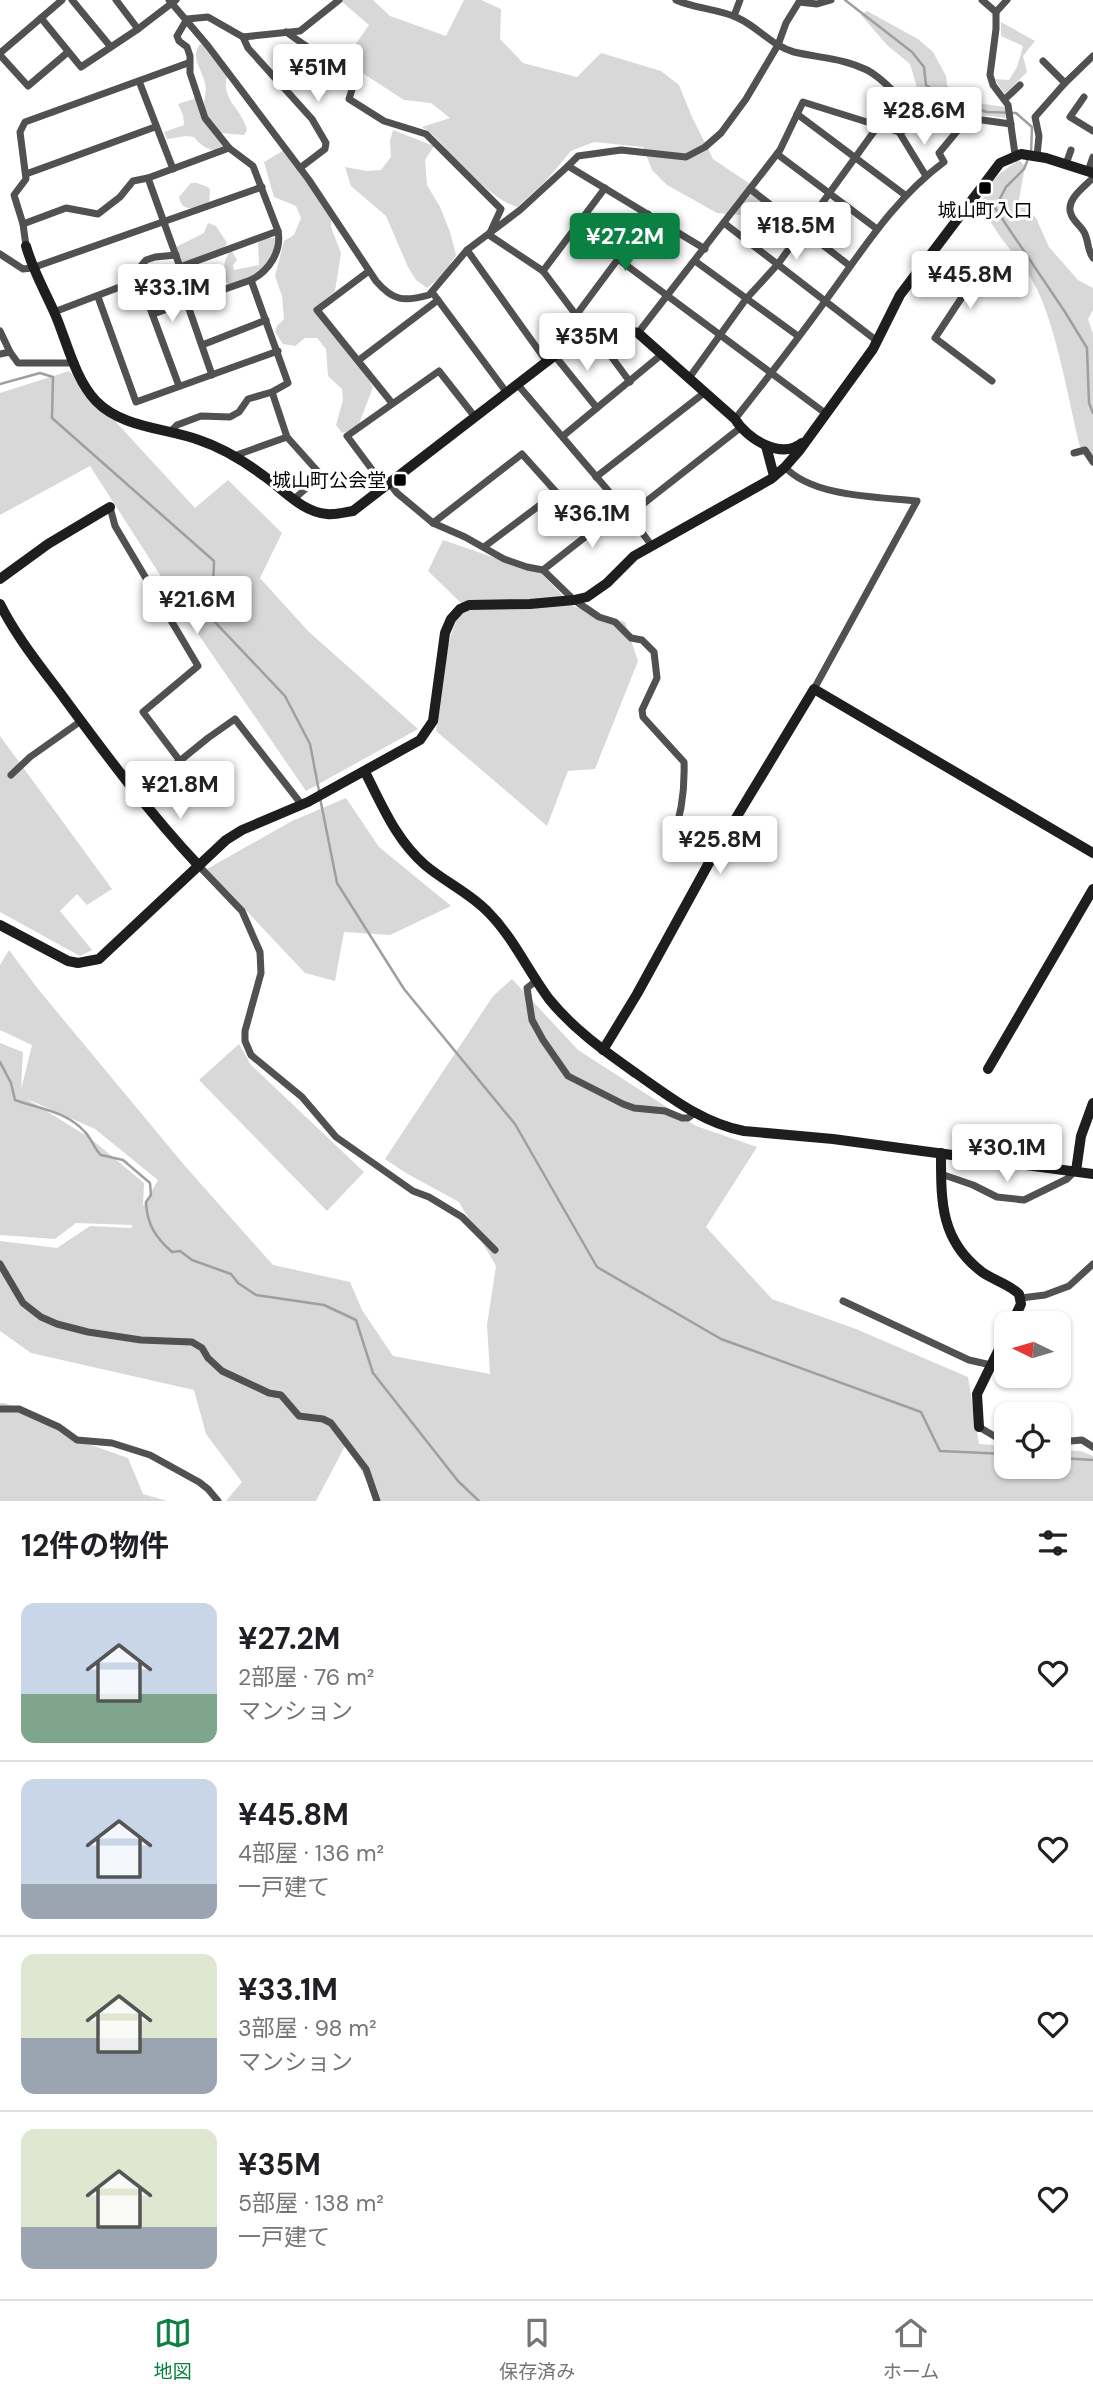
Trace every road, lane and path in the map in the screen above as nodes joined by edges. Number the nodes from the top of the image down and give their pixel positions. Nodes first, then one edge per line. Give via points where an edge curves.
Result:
1 (62, 0) edge
2 (72, 0) edge
3 (116, 0) edge
4 (339, 0) edge
5 (676, 0) edge
6 (740, 0) edge
7 (831, 0) edge
8 (982, 0) edge
9 (1007, 0) edge
10 (172, 1) edge
11 (996, 12) junction
12 (734, 16) junction
13 (41, 18) junction
14 (187, 19) junction
15 (138, 29) junction
16 (285, 31) junction
17 (243, 37) junction
18 (110, 46) junction
19 (778, 46) junction
20 (68, 52) junction
21 (0, 54) edge
22 (1093, 56) edge
23 (1042, 61) dead end
24 (188, 63) junction
25 (139, 81) junction
26 (1065, 83) junction
27 (1020, 85) dead end
28 (1084, 97) dead end
29 (1006, 102) junction
30 (917, 111) junction
31 (797, 114) junction
32 (968, 118) junction
33 (1010, 121) junction
34 (878, 126) junction
35 (155, 127) junction
36 (1093, 131) edge
37 (899, 132) junction
38 (229, 148) junction
39 (1071, 149) dead end
40 (777, 154) junction
41 (1015, 155) junction
42 (855, 156) junction
43 (1037, 156) junction
44 (1093, 157) edge
45 (1066, 164) junction
46 (568, 166) junction
47 (300, 168) junction
48 (173, 169) junction
49 (26, 174) junction
50 (1091, 174) edge
51 (926, 176) junction
52 (148, 178) junction
53 (262, 187) junction
54 (606, 188) junction
55 (750, 189) junction
56 (829, 193) junction
57 (905, 195) junction
58 (648, 214) junction
59 (164, 223) junction
60 (724, 223) junction
61 (23, 224) junction
62 (802, 229) junction
63 (877, 229) junction
64 (278, 231) junction
65 (489, 234) junction
66 (26, 246) joint
67 (705, 248) junction
68 (467, 250) junction
69 (0, 254) edge
70 (176, 255) junction
71 (1093, 258) edge
72 (618, 259) junction
73 (695, 261) junction
74 (926, 261) junction
75 (778, 264) junction
76 (850, 266) junction
77 (32, 268) junction
78 (369, 271) junction
79 (543, 271) junction
80 (137, 273) junction
81 (251, 280) junction
82 (432, 292) junction
83 (666, 296) junction
84 (98, 297) junction
85 (746, 299) junction
86 (438, 300) junction
87 (825, 302) junction
88 (187, 303) junction
89 (54, 312) junction
90 (153, 314) junction
91 (577, 314) junction
92 (266, 320) junction
93 (590, 330) junction
94 (0, 331) edge
95 (638, 333) junction
96 (720, 334) junction
97 (798, 336) junction
98 (877, 341) junction
99 (202, 345) junction
100 (278, 351) junction
101 (10, 352) junction
102 (0, 354) edge
103 (662, 355) junction
104 (551, 359) junction
105 (359, 360) junction
106 (75, 363) junction
107 (771, 374) junction
108 (212, 375) junction
109 (689, 378) junction
110 (992, 381) dead end
111 (630, 382) junction
112 (517, 385) junction
113 (179, 386) junction
114 (272, 392) junction
115 (507, 393) junction
116 (704, 393) junction
117 (392, 403) junction
118 (597, 408) junction
119 (825, 414) junction
120 (475, 418) junction
121 (738, 423) junction
122 (171, 431) junction
123 (563, 436) junction
124 (287, 437) junction
125 (808, 438) junction
126 (766, 446) junction
127 (1074, 453) dead end
128 (234, 456) junction
129 (1093, 462) edge
130 (785, 467) junction
131 (596, 477) junction
132 (774, 477) junction
133 (387, 485) junction
134 (556, 493) junction
135 (293, 500) junction
136 (110, 508) joint
137 (622, 508) junction
138 (629, 515) junction
139 (433, 523) junction
140 (592, 532) junction
141 (652, 546) junction
142 (484, 547) junction
143 (543, 570) junction
144 (0, 579) edge
145 (574, 600) junction
146 (0, 604) edge
147 (814, 689) junction
148 (81, 721) junction
149 (180, 761) junction
150 (365, 772) junction
151 (11, 775) dead end
152 (139, 794) junction
153 (305, 803) junction
154 (1093, 853) edge
155 (710, 861) junction
156 (199, 866) junction
157 (1093, 889) edge
158 (0, 925) edge
159 (536, 981) junction
160 (603, 1050) junction
161 (988, 1069) dead end
162 (1093, 1103) edge
163 (695, 1114) junction
164 (941, 1153) junction
165 (1076, 1171) junction
166 (941, 1174) junction
167 (1093, 1174) edge
168 (495, 1250) dead end
169 (0, 1264) edge
170 (1093, 1264) edge
171 (1021, 1298) junction
172 (844, 1301) dead end
173 (1018, 1311) edge
174 (994, 1359) edge
175 (991, 1365) junction
176 (0, 1409) edge
177 (979, 1427) joint
178 (994, 1436) edge
179 (1071, 1441) edge
180 (1093, 1447) edge
181 (212, 1499) edge
182 (377, 1501) edge

1 - 13 street
2 - 18 street
3 - 15 street
4 - 16 street via 300,31
5 - 12 street
6 - 12 street
7 - 19 street via 799,2
8 - 11 street
9 - 11 street
10 - 14 street
10 - 15 street
11 - 29 street via 990,75
12 - 19 street
13 - 20 street
13 - 21 street
14 - 17 street via 208,18
14 - 24 street via 177,36 187,47
14 - 47 street
15 - 18 street
16 - 17 street
16 - 65 street via 355,80 349,99 384,121 426,134 484,190 501,209
17 - 47 street via 312,119 326,143 325,149
18 - 20 street via 81,67
19 - 30 street via 866,69
19 - 46 street via 746,99 705,147 686,157 621,150 579,156
20 - 21 street via 28,86
22 - 26 street
23 - 26 street
24 - 25 street
24 - 38 street via 205,118
25 - 35 street
25 - 49 street via 25,122 20,132
26 - 43 street via 1035,117
27 - 29 street
28 - 36 street via 1070,117
29 - 33 street
30 - 32 street
30 - 37 street via 908,130
31 - 34 street via 803,102
31 - 40 street
31 - 42 street
32 - 33 street
32 - 51 street via 939,153 944,162
33 - 41 street
34 - 37 street
34 - 42 street
35 - 48 street
35 - 49 street
37 - 51 street
38 - 48 street
38 - 53 street via 253,166
39 - 45 street
40 - 55 street
40 - 56 street
41 - 43 street
41 - 74 street via 991,173
42 - 56 street
42 - 57 street
43 - 45 street
44 - 50 street
45 - 50 street
46 - 54 street
46 - 65 street
47 - 78 street
48 - 52 street
49 - 61 street via 14,195
50 - 71 street via 1077,193 1070,215 1085,233
51 - 57 street
52 - 59 street
52 - 61 street via 133,181 97,214 66,208
53 - 59 street
53 - 64 street
54 - 58 street
54 - 79 street
55 - 60 street
55 - 62 street
56 - 62 street
56 - 63 street
57 - 63 street
58 - 67 street
58 - 72 street
59 - 70 street
59 - 77 street
60 - 67 street
60 - 75 street
61 - 66 street
62 - 75 street
62 - 76 street
63 - 76 street
64 - 70 street via 180,267
64 - 81 street via 274,258
65 - 68 street
65 - 79 street
66 - 77 street
67 - 73 street
68 - 82 street
68 - 104 street
69 - 77 street via 23,269
70 - 80 street via 146,260
72 - 83 street
72 - 91 street
73 - 83 street
73 - 85 street
74 - 98 street via 900,295
74 - 110 street via 966,291 935,338
75 - 85 street
75 - 87 street
76 - 87 street
77 - 89 street
78 - 82 street via 386,293 400,299 417,299
78 - 105 street via 317,310
79 - 91 street
80 - 84 street via 125,285
80 - 90 street
81 - 88 street
81 - 92 street
82 - 86 street
83 - 95 street
83 - 96 street
84 - 89 street
84 - 113 street via 136,402
85 - 96 street
85 - 97 street
86 - 105 street
86 - 115 street
87 - 97 street
87 - 98 street
88 - 90 street
88 - 99 street
89 - 106 street
90 - 113 street
91 - 93 street
92 - 99 street
92 - 100 street
93 - 95 street via 615,327
93 - 104 street
93 - 111 street
94 - 101 street
95 - 103 street
96 - 107 street
96 - 109 street
97 - 107 street
98 - 119 street
99 - 108 street
100 - 108 street
100 - 114 street via 288,383
101 - 102 street
101 - 106 street via 18,363
103 - 109 street
103 - 111 street
104 - 112 street
104 - 118 street
105 - 117 street
106 - 122 street via 89,392 104,408 121,419
107 - 119 street
107 - 121 street
108 - 113 street
109 - 116 street
111 - 118 street
112 - 115 street
112 - 123 street
114 - 122 street via 248,399 230,417 201,416
114 - 124 street
115 - 120 street
116 - 121 street
116 - 131 street
117 - 120 street via 439,371
117 - 133 street via 348,436
118 - 123 street
119 - 125 street
120 - 133 street
121 - 126 street
121 - 138 street
122 - 128 street
123 - 131 street
124 - 128 street
124 - 135 street via 321,475
125 - 126 street via 793,448
125 - 130 street
126 - 132 street
127 - 129 street via 1084,450
128 - 135 street
130 - 132 street
130 - 147 street via 793,475 843,493 917,501
131 - 137 street
132 - 141 street
133 - 135 street via 354,510 340,513 316,511
133 - 139 street
134 - 139 street via 522,454
134 - 140 street
134 - 142 street
136 - 144 street
136 - 149 street via 115,526 198,666 143,712
137 - 138 street
137 - 140 street
138 - 141 street
139 - 142 street
140 - 143 street
141 - 145 street via 634,555 594,592
142 - 143 street via 504,559
143 - 145 street
145 - 150 street via 477,604 460,609 445,633 429,731
145 - 155 street via 615,622 654,652 657,678 643,717 684,762 685,790 673,841
146 - 148 street
147 - 154 street
147 - 155 street
148 - 151 street
148 - 152 street
149 - 152 street
149 - 153 street via 235,719
150 - 153 street
150 - 159 street via 402,841 426,866 489,913
152 - 156 street
153 - 156 street via 242,830
155 - 160 street
156 - 158 street via 99,959 89,962 68,961
156 - 168 street via 242,911 260,952 261,973 245,1031 251,1055 302,1097 336,1137 413,1191 462,1217
157 - 161 street
159 - 160 street via 567,1019
159 - 163 street via 527,988 532,1020 568,1076 634,1108 682,1118
160 - 163 street
162 - 165 street via 1081,1136
163 - 164 street via 730,1128
164 - 165 street
164 - 166 street
165 - 166 street via 1024,1200 997,1197
165 - 167 street
166 - 171 street via 942,1209 957,1245 974,1266
169 - 182 street via 23,1303 41,1317 88,1332 192,1342 222,1371 281,1395 299,1416 331,1423 366,1469
170 - 171 street via 1069,1286
171 - 173 street
172 - 175 street via 968,1360
174 - 175 street
175 - 177 street via 977,1394
176 - 181 street via 19,1409 77,1440 113,1443 150,1455 199,1482
177 - 178 street
179 - 180 street via 1082,1440

